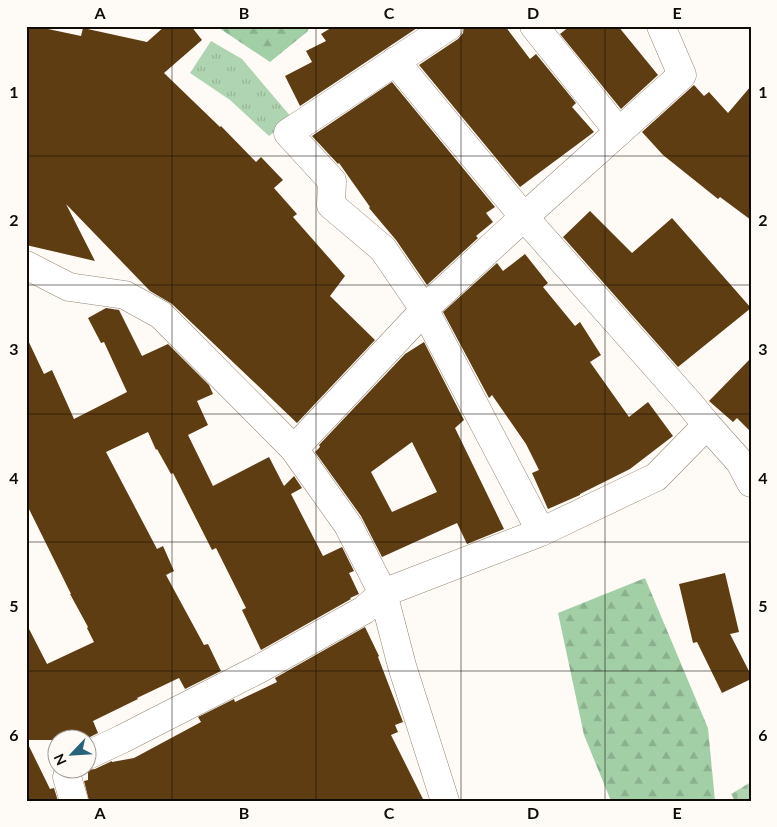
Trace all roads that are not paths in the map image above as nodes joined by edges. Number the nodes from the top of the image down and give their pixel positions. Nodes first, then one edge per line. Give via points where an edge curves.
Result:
1 (448, 26) edge
2 (534, 26) edge
3 (661, 26) edge
4 (395, 61) junction
5 (619, 132) junction
6 (524, 217) junction
7 (26, 265) edge
8 (424, 309) junction
9 (707, 425) junction
10 (294, 448) junction
11 (751, 484) edge
12 (541, 532) junction
13 (383, 593) junction
14 (98, 750) edge
15 (68, 780) edge
16 (74, 801) edge
17 (445, 801) edge

1 - 4 street
2 - 5 street
3 - 5 street via 682,75
4 - 6 street
4 - 8 street via 288,133 332,182 331,205 384,250
5 - 6 street
6 - 8 street
6 - 9 street
7 - 10 street via 70,287 125,295 161,315
8 - 10 street
8 - 12 street
9 - 11 street via 740,462
9 - 12 street via 656,477
10 - 13 street via 348,525
12 - 13 street
13 - 14 street via 364,610 259,670
13 - 17 street via 402,666
15 - 16 street

